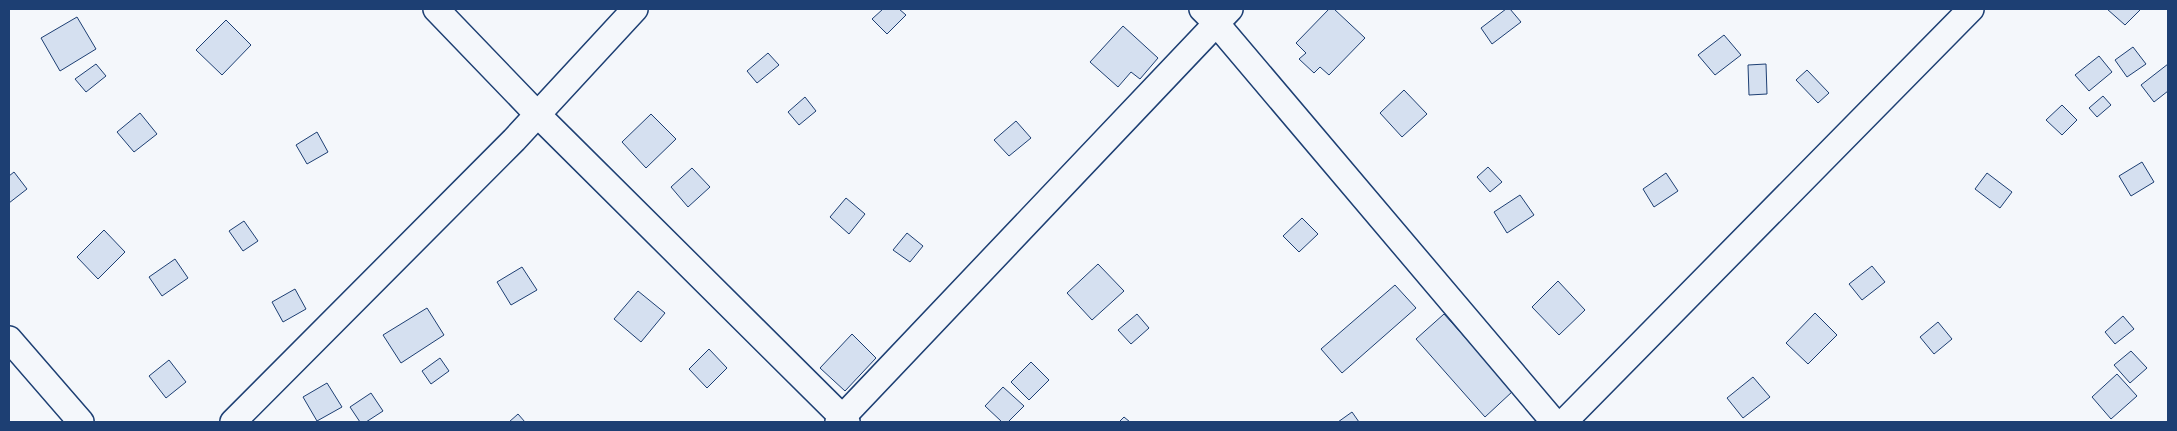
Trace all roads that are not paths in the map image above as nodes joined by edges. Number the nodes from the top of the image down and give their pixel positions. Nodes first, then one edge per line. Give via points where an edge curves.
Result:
1 (436, 9) edge
2 (635, 9) edge
3 (1971, 9) edge
4 (1216, 13) edge
5 (538, 115) junction
6 (9, 339) edge
7 (843, 421) edge
8 (81, 422) edge
9 (233, 422) edge
10 (1554, 422) edge
11 (1564, 422) edge

1 - 5 street
2 - 5 street
3 - 11 street
4 - 7 street
4 - 10 street
5 - 7 street
5 - 9 street
6 - 8 street

